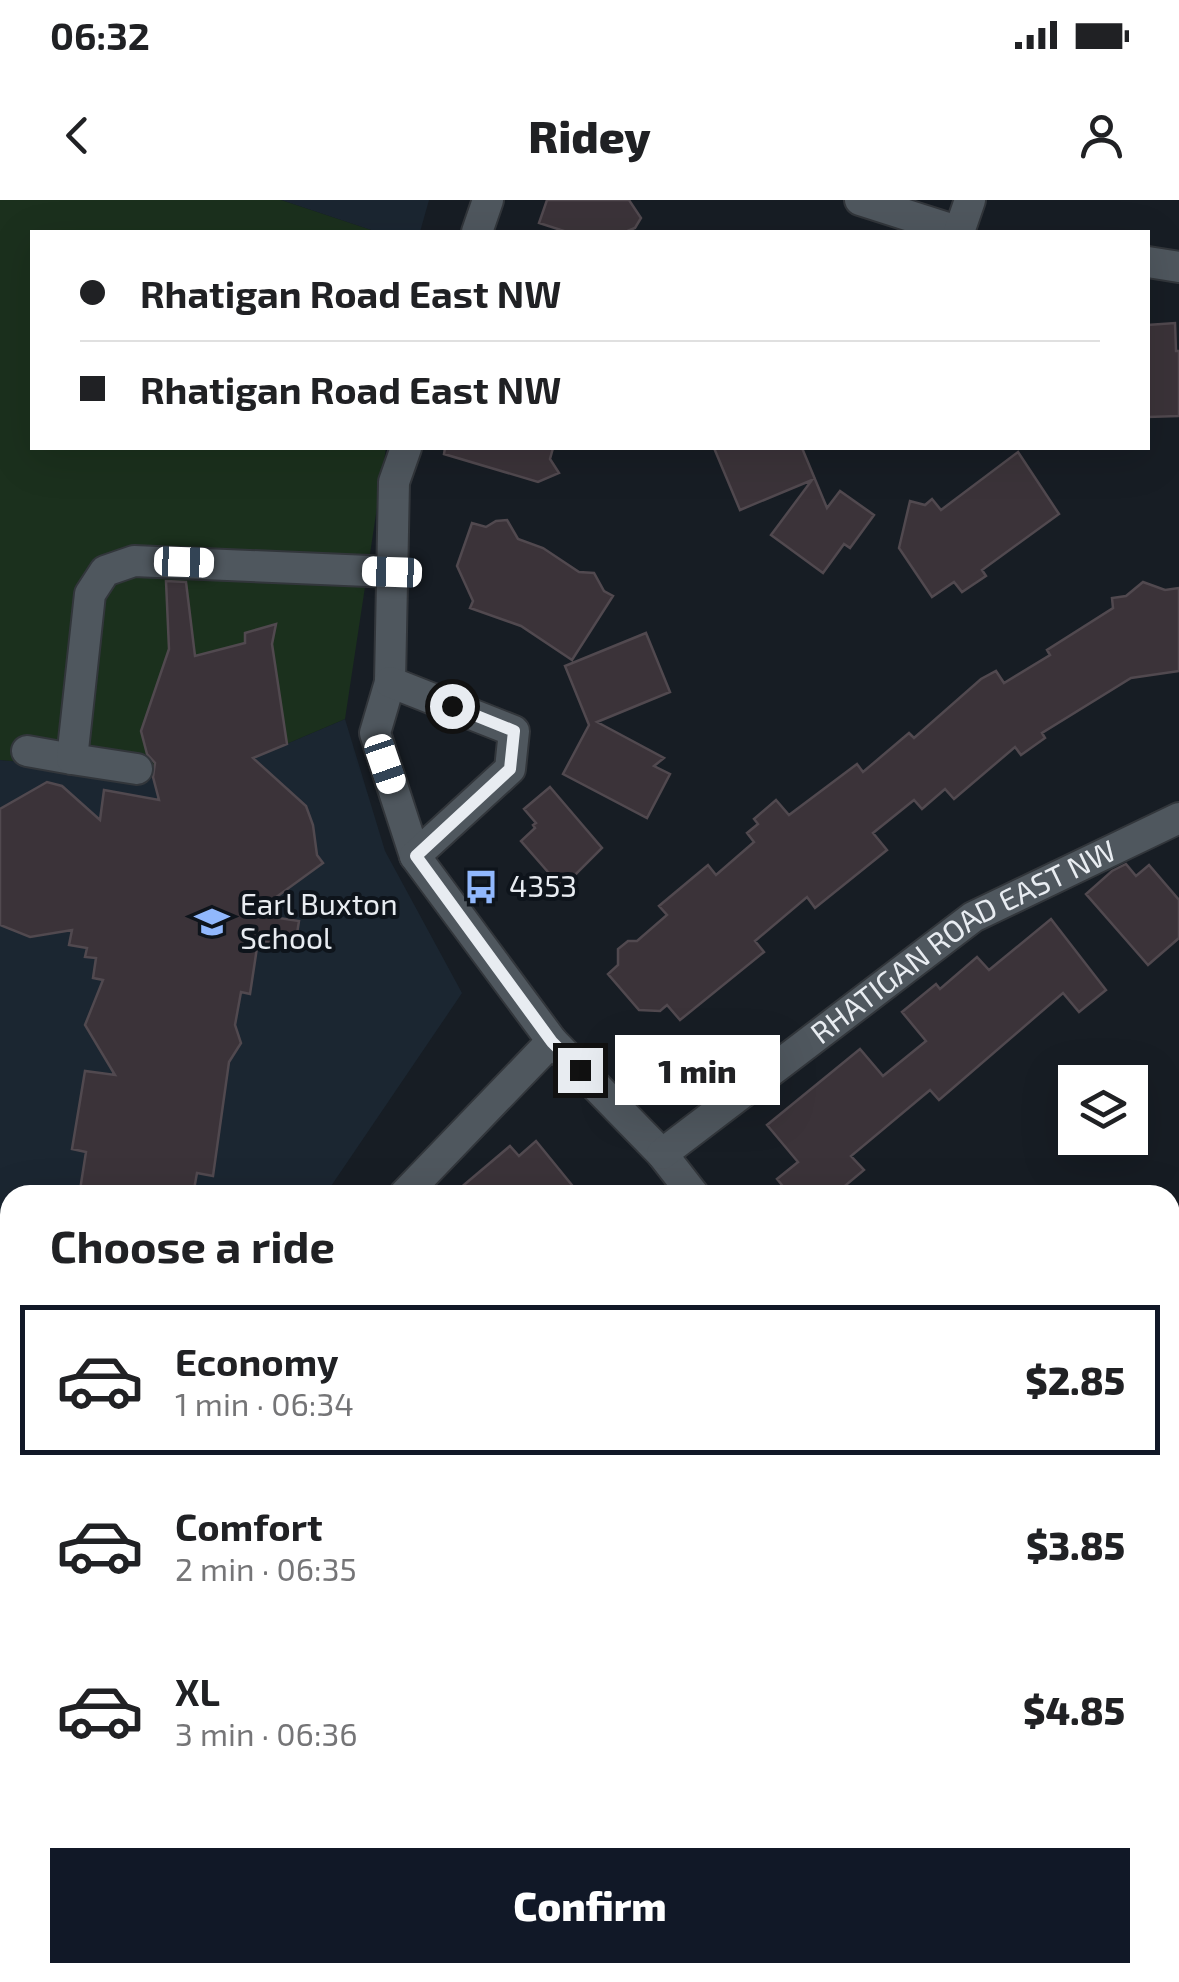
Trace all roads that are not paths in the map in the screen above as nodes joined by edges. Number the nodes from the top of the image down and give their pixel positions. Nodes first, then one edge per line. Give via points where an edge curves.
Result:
1 (488, 200) edge
2 (860, 200) edge
3 (970, 200) edge
4 (478, 230) edge
5 (953, 230) edge
6 (960, 230) edge
7 (1150, 262) edge
8 (1179, 267) edge
9 (405, 450) edge
10 (392, 572) junction
11 (390, 682) junction
12 (27, 751) dead end
13 (72, 758) junction
14 (137, 768) dead end
15 (1179, 818) edge
16 (416, 856) junction
17 (552, 1042) junction
18 (662, 1154) junction
19 (414, 1185) edge
20 (686, 1185) edge

1 - 4 street
2 - 5 street
3 - 6 street
7 - 8 street
9 - 10 street via 394,482
10 - 11 street
10 - 13 street via 134,561 105,570 90,594
11 - 16 street via 375,734
11 - 16 street via 514,731 510,769
12 - 13 street
13 - 14 street
15 - 18 street, RHATIGAN ROAD EAST NW via 973,917
16 - 17 street
17 - 18 street
17 - 19 street
18 - 20 street

